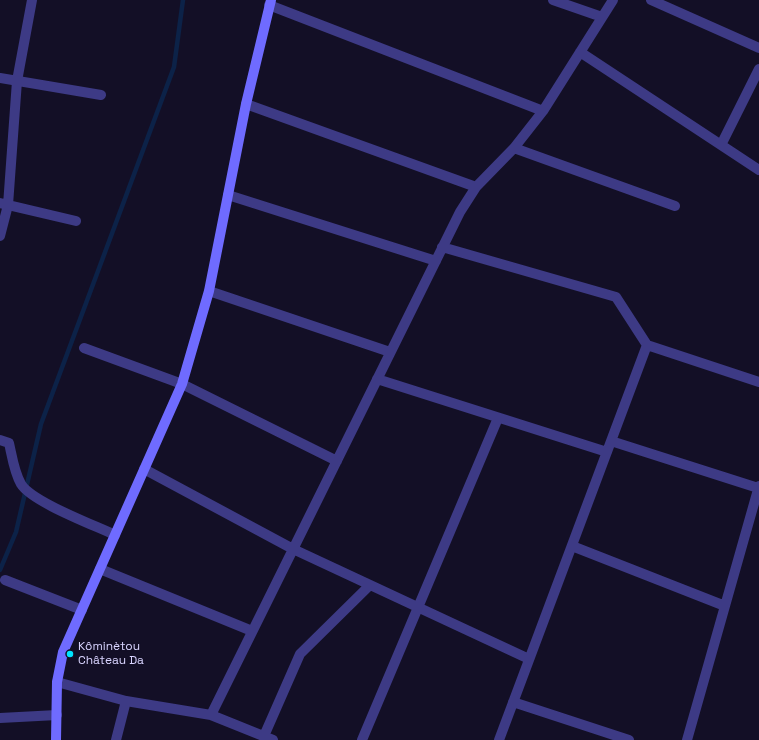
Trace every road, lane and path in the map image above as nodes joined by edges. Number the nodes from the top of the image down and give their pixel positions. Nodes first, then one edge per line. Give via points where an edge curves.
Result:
1 (32, 0) edge
2 (553, 0) edge
3 (613, 0) edge
4 (651, 0) edge
5 (270, 3) edge
6 (602, 17) junction
7 (759, 48) edge
8 (580, 52) junction
9 (759, 69) edge
10 (0, 78) edge
11 (17, 81) junction
12 (101, 95) dead end
13 (246, 104) junction
14 (543, 111) junction
15 (721, 145) junction
16 (514, 148) junction
17 (759, 170) edge
18 (476, 187) junction
19 (228, 195) junction
20 (4, 204) edge
21 (675, 206) dead end
22 (76, 221) dead end
23 (0, 236) edge
24 (442, 247) junction
25 (436, 261) junction
26 (208, 291) junction
27 (646, 345) junction
28 (84, 348) dead end
29 (390, 352) junction
30 (377, 380) junction
31 (759, 382) edge
32 (182, 384) junction
33 (498, 418) junction
34 (0, 440) edge
35 (611, 441) junction
36 (607, 452) junction
37 (337, 462) junction
38 (144, 469) junction
39 (758, 491) edge
40 (115, 535) junction
41 (572, 546) junction
42 (293, 549) junction
43 (100, 569) junction
44 (5, 580) dead end
45 (370, 585) junction
46 (725, 606) junction
47 (418, 607) junction
48 (82, 610) junction
49 (252, 631) junction
50 (529, 659) junction
51 (57, 682) junction
52 (126, 701) junction
53 (513, 702) junction
54 (57, 715) junction
55 (211, 715) junction
56 (0, 718) edge
57 (268, 738) edge
58 (56, 740) edge
59 (116, 740) edge
60 (362, 740) edge
61 (499, 740) edge
62 (629, 740) edge
63 (687, 740) edge

1 - 11 street
2 - 6 street
3 - 6 street
4 - 7 street
5 - 13 street
5 - 14 street
6 - 8 street
8 - 14 street
8 - 15 street
9 - 15 street
10 - 11 street
11 - 12 street
11 - 20 street
13 - 18 street
13 - 19 street
14 - 16 street
15 - 17 street
16 - 18 street
16 - 21 street
18 - 24 street
19 - 25 street
19 - 26 street
20 - 22 street
20 - 23 street
24 - 25 street
24 - 27 street via 616,297
25 - 29 street
26 - 29 street
26 - 32 street
27 - 31 street
27 - 35 street
28 - 32 street
29 - 30 street
30 - 33 street
30 - 37 street
32 - 37 street
32 - 38 street
33 - 36 street
33 - 47 street
34 - 40 street via 9,443 22,485 35,498
35 - 36 street
35 - 39 street
36 - 41 street
37 - 42 street
38 - 40 street
38 - 42 street
39 - 46 street
40 - 43 street
41 - 46 street
41 - 50 street
42 - 45 street
42 - 49 street
43 - 48 street
43 - 49 street
44 - 48 street
45 - 47 street
45 - 57 street via 300,654
46 - 63 street
47 - 50 street
47 - 60 street
48 - 51 street via 63,652
49 - 55 street
50 - 53 street
51 - 52 street
51 - 54 street
52 - 55 street
52 - 59 street
53 - 61 street
53 - 62 street
54 - 56 street
54 - 58 street
55 - 57 street

